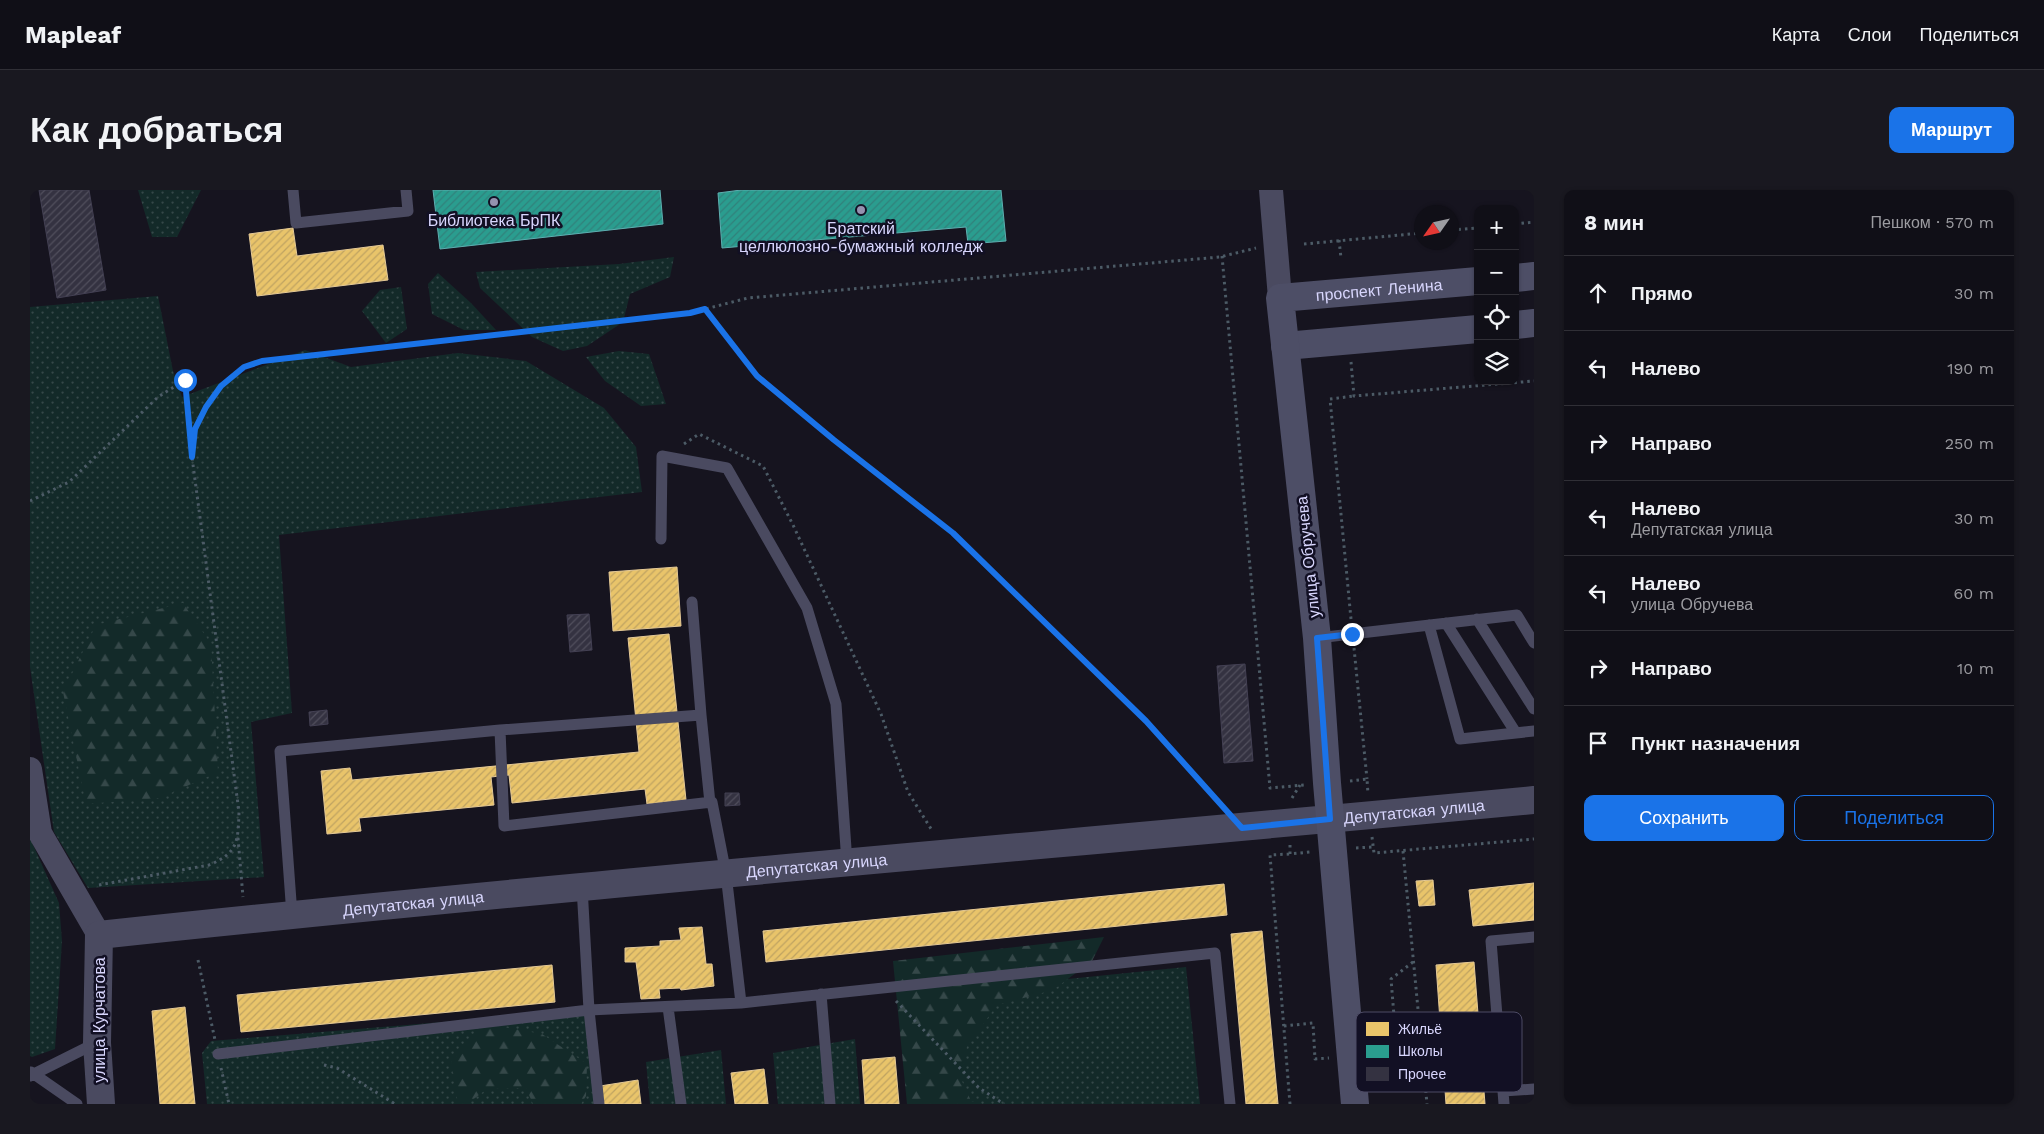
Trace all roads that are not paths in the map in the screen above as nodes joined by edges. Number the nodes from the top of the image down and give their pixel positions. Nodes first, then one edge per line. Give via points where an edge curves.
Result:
1 (292, 190) edge
2 (406, 190) edge
3 (1271, 190) edge
4 (1534, 276) edge
5 (1519, 278) edge
6 (1474, 281) edge
7 (1280, 298) junction
8 (1534, 324) edge
9 (1519, 325) edge
10 (1474, 329) edge
11 (1285, 346) junction
12 (661, 539) dead end
13 (692, 602) dead end
14 (1477, 619) junction
15 (1446, 623) junction
16 (1429, 625) junction
17 (1317, 638) junction
18 (1534, 642) edge
19 (1534, 709) edge
20 (701, 716) junction
21 (500, 730) junction
22 (1534, 731) edge
23 (1516, 733) junction
24 (30, 770) edge
25 (1534, 800) edge
26 (710, 802) junction
27 (1330, 819) junction
28 (847, 863) junction
29 (726, 874) junction
30 (582, 887) junction
31 (292, 915) junction
32 (99, 935) junction
33 (1534, 937) edge
34 (820, 994) junction
35 (741, 1004) junction
36 (668, 1007) junction
37 (589, 1010) junction
38 (1497, 1012) edge
39 (97, 1043) junction
40 (218, 1054) road end
41 (32, 1074) edge
42 (77, 1104) edge
43 (101, 1104) edge
44 (599, 1104) edge
45 (681, 1104) edge
46 (830, 1104) edge
47 (1230, 1104) edge
48 (1355, 1104) edge

1 - 2 lane via 296,223 408,211
3 - 7 street, улица Обручева
4 - 5 main road
6 - 7 main road, проспект Ленина
7 - 11 main road, улица Обручева
8 - 9 main road
10 - 11 main road
11 - 17 main road, улица Обручева
12 - 28 lane via 662,456 727,468 807,608 836,704
13 - 20 lane
14 - 15 lane
14 - 18 lane via 1517,615
14 - 19 lane
15 - 16 lane
15 - 23 lane
16 - 17 lane
16 - 23 lane via 1460,739
17 - 27 main road, улица Обручева
20 - 21 lane
20 - 26 lane
21 - 26 lane via 504,826
21 - 31 lane via 280,751
22 - 23 lane
24 - 32 street via 40,833
25 - 27 street, Депутатская улица
26 - 29 lane
27 - 28 street, Депутатская улица
27 - 48 main road, улица Обручева
28 - 29 street, Депутатская улица
29 - 30 street, Депутатская улица
29 - 35 lane
30 - 31 street, Депутатская улица
30 - 37 lane
31 - 32 street, Депутатская улица
32 - 39 street, улица Курчатова
33 - 38 lane via 1490,941
34 - 35 lane
34 - 46 lane
34 - 47 lane via 1215,953
35 - 36 lane
36 - 37 lane
36 - 45 lane
37 - 40 lane
37 - 44 lane
39 - 41 lane
39 - 43 street, улица Курчатова
41 - 42 lane

